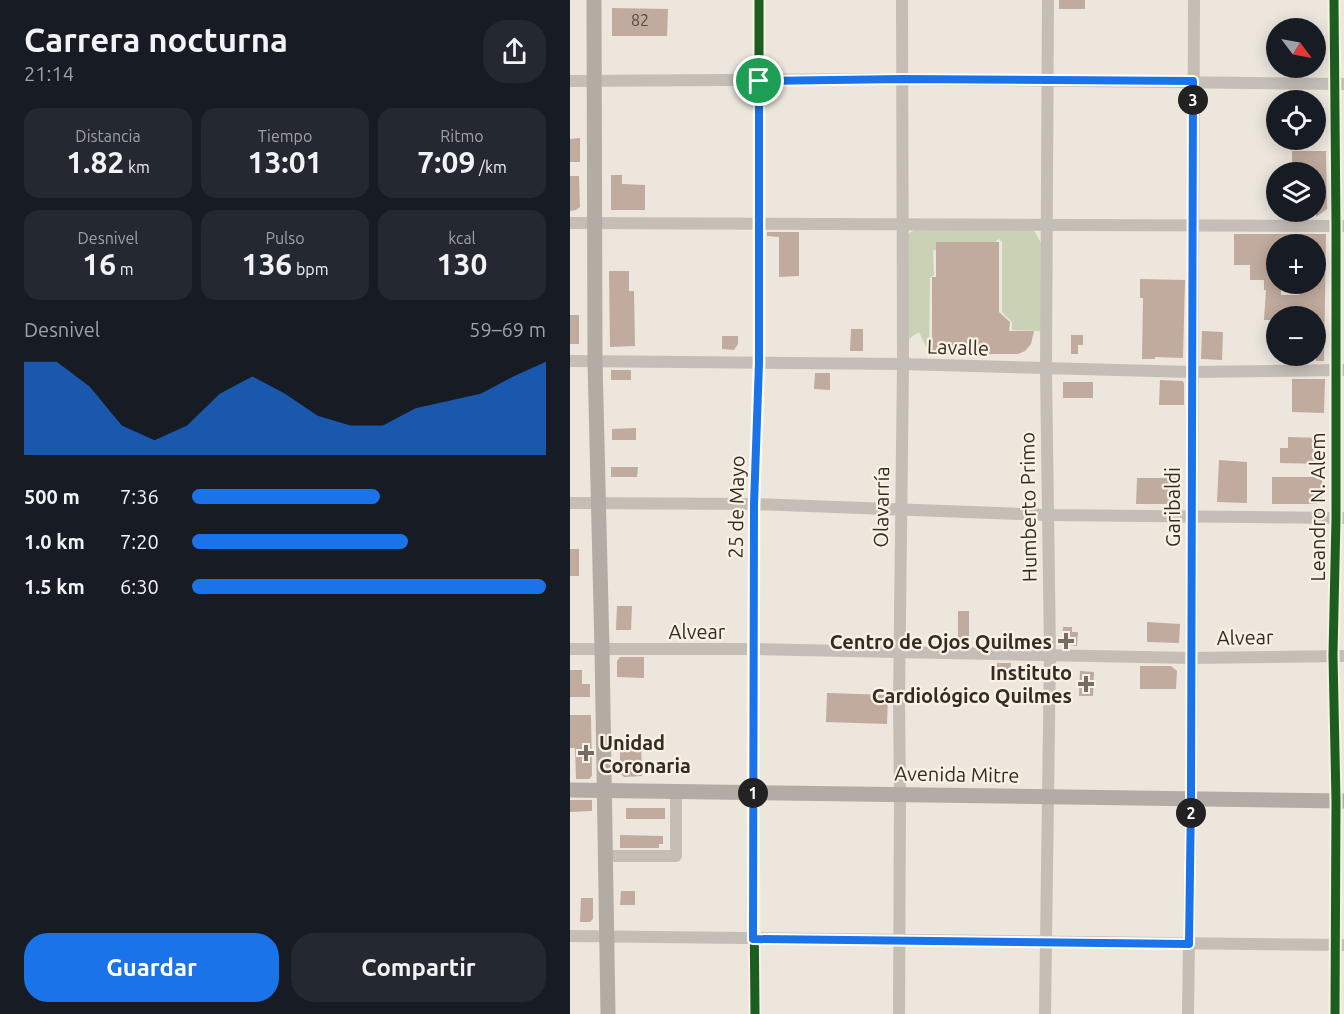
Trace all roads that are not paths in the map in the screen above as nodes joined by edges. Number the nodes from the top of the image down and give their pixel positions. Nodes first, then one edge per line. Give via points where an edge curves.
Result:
1 (594, 0) edge
2 (759, 0) edge
3 (902, 0) edge
4 (1048, 0) edge
5 (1194, 0) edge
6 (1334, 0) edge
7 (902, 79) junction
8 (570, 81) edge
9 (595, 81) junction
10 (759, 81) junction
11 (1049, 81) junction
12 (1193, 81) junction
13 (1339, 84) edge
14 (570, 223) edge
15 (594, 224) junction
16 (758, 224) junction
17 (902, 224) junction
18 (1048, 224) junction
19 (1193, 225) junction
20 (1340, 226) edge
21 (570, 361) edge
22 (595, 361) junction
23 (759, 363) junction
24 (903, 364) junction
25 (1046, 369) junction
26 (1340, 370) edge
27 (1192, 372) junction
28 (570, 503) edge
29 (599, 503) junction
30 (754, 504) junction
31 (900, 510) junction
32 (1048, 515) junction
33 (1192, 516) junction
34 (1340, 518) edge
35 (1339, 611) edge
36 (570, 648) edge
37 (754, 649) junction
38 (602, 650) junction
39 (900, 652) junction
40 (1050, 654) junction
41 (1339, 656) edge
42 (1191, 658) junction
43 (570, 790) edge
44 (605, 791) junction
45 (676, 792) junction
46 (753, 793) junction
47 (900, 794) junction
48 (1047, 796) junction
49 (1191, 798) junction
50 (1340, 801) edge
51 (607, 856) junction
52 (570, 936) edge
53 (606, 936) junction
54 (753, 939) junction
55 (900, 939) junction
56 (1047, 941) junction
57 (1189, 944) junction
58 (1340, 945) edge
59 (608, 1014) edge
60 (755, 1014) edge
61 (899, 1014) edge
62 (1045, 1014) edge
63 (1188, 1014) edge
64 (1335, 1014) edge

1 - 9 main road
2 - 10 street, 25 de Mayo
3 - 7 street, Olavarría
4 - 11 street, Humberto Primo
5 - 12 street, Garibaldi
6 - 13 street, Leandro N. Alem
7 - 10 street
7 - 11 street
7 - 17 street, Olavarría
8 - 9 street
9 - 10 street
9 - 15 main road
10 - 16 street, 25 de Mayo
11 - 12 street
11 - 18 street, Humberto Primo
12 - 13 street
12 - 19 street, Garibaldi
13 - 20 street, Leandro N. Alem
14 - 15 street
15 - 16 street
15 - 22 main road
16 - 17 street
16 - 23 street, 25 de Mayo
17 - 18 street
17 - 24 street, Olavarría
18 - 19 street
18 - 25 street, Humberto Primo
19 - 20 street
19 - 27 street, Garibaldi
20 - 26 street, Leandro N. Alem
21 - 22 street, Lavalle
22 - 23 street, Lavalle
22 - 29 main road
23 - 24 street, Lavalle
23 - 30 street, 25 de Mayo
24 - 25 street, Lavalle
24 - 31 street, Olavarría
25 - 27 street, Lavalle
25 - 32 street, Humberto Primo
26 - 27 street, Lavalle
26 - 34 street, Leandro N. Alem
27 - 33 street, Garibaldi
28 - 29 street
29 - 30 street
29 - 38 main road
30 - 31 street
30 - 37 street, 25 de Mayo
31 - 32 street
31 - 39 street, Olavarría
32 - 33 street
32 - 40 street, Humberto Primo
33 - 34 street
33 - 42 street, Garibaldi
34 - 35 street, Leandro N. Alem
35 - 41 street, Leandro N. Alem
36 - 38 street, Alvear
37 - 38 street, Alvear
37 - 39 street, Alvear
37 - 46 street, 25 de Mayo
38 - 44 main road
39 - 40 street, Alvear
39 - 47 street, Olavarría
40 - 42 street, Alvear
40 - 48 street, Humberto Primo
41 - 42 street, Alvear
41 - 50 street, Leandro N. Alem
42 - 49 street, Garibaldi
43 - 44 main road, Avenida Mitre
44 - 45 main road, Avenida Mitre
44 - 51 main road
45 - 46 main road, Avenida Mitre
45 - 51 street via 676,856
46 - 47 main road, Avenida Mitre
46 - 54 street, 25 de Mayo
47 - 48 main road, Avenida Mitre
47 - 55 street, Olavarría
48 - 49 main road, Avenida Mitre
48 - 56 street, Humberto Primo
49 - 50 main road, Avenida Mitre
49 - 57 street, Garibaldi
50 - 58 street, Leandro N. Alem
51 - 53 main road
52 - 53 street
53 - 54 street
53 - 59 main road
54 - 55 street
54 - 60 street, 25 de Mayo
55 - 56 street
55 - 61 street, Olavarría
56 - 57 street
56 - 62 street, Humberto Primo
57 - 58 street
57 - 63 street, Garibaldi
58 - 64 street, Leandro N. Alem

